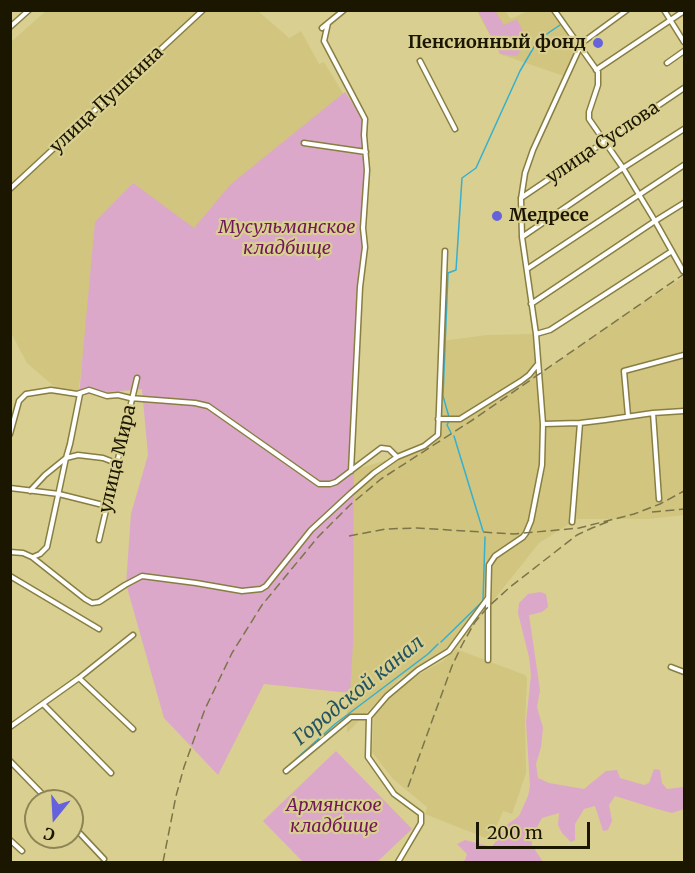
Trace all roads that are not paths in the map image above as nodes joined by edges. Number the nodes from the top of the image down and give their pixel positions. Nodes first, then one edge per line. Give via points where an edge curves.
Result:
1 (29, 10) edge
2 (203, 10) edge
3 (344, 10) edge
4 (554, 10) edge
5 (627, 10) edge
6 (664, 10) edge
7 (684, 11) edge
8 (670, 20) junction
9 (328, 23) junction
10 (10, 27) edge
11 (322, 28) dead end
12 (684, 42) edge
13 (580, 46) junction
14 (684, 51) edge
15 (420, 61) dead end
16 (667, 63) dead end
17 (597, 71) junction
18 (684, 88) edge
19 (454, 129) dead end
20 (684, 129) edge
21 (304, 142) dead end
22 (605, 142) junction
23 (366, 152) junction
24 (684, 165) edge
25 (623, 168) junction
26 (10, 189) edge
27 (639, 195) junction
28 (521, 198) junction
29 (684, 203) edge
30 (655, 221) junction
31 (522, 237) junction
32 (445, 251) dead end
33 (672, 251) junction
34 (527, 268) junction
35 (683, 272) dead end
36 (531, 304) junction
37 (536, 334) junction
38 (684, 355) edge
39 (538, 364) junction
40 (137, 378) dead end
41 (80, 394) junction
42 (132, 398) junction
43 (684, 411) edge
44 (653, 413) junction
45 (628, 416) junction
46 (438, 419) junction
47 (580, 423) junction
48 (543, 424) junction
49 (10, 434) edge
50 (70, 444) junction
51 (78, 455) junction
52 (397, 457) junction
53 (66, 458) junction
54 (117, 463) junction
55 (351, 471) junction
56 (10, 488) edge
57 (30, 491) junction
58 (59, 494) junction
59 (659, 499) dead end
60 (107, 507) junction
61 (572, 522) dead end
62 (99, 540) dead end
63 (10, 552) edge
64 (32, 557) junction
65 (10, 576) edge
66 (488, 598) junction
67 (99, 628) dead end
68 (133, 635) dead end
69 (488, 660) dead end
70 (671, 667) dead end
71 (684, 672) edge
72 (79, 678) junction
73 (43, 704) junction
74 (369, 717) junction
75 (10, 727) edge
76 (133, 729) dead end
77 (10, 761) edge
78 (286, 771) dead end
79 (111, 773) dead end
80 (37, 789) edge
81 (84, 838) edge
82 (10, 840) edge
83 (22, 851) dead end
84 (104, 859) dead end
85 (398, 862) edge

1 - 10 street
2 - 26 street, улица Пушкина
3 - 9 street
4 - 13 street
5 - 13 street
6 - 8 street
7 - 8 street
8 - 12 street
8 - 17 street
9 - 11 street
9 - 23 street via 324,41 364,115
13 - 17 street
13 - 28 street via 533,150
14 - 16 street
15 - 19 street
17 - 22 street via 598,85 588,115
18 - 22 street, улица Суслова
20 - 25 street
21 - 23 street
22 - 25 street
22 - 28 street, улица Суслова
23 - 55 street via 365,247
24 - 27 street
25 - 27 street
25 - 31 street
27 - 30 street
27 - 34 street
28 - 31 street
29 - 30 street
30 - 33 street
30 - 36 street
31 - 34 street
32 - 46 street
33 - 35 street
33 - 37 street via 550,330
34 - 36 street
36 - 37 street
37 - 39 street
38 - 45 street via 624,370
39 - 46 street via 522,381 460,419
39 - 48 street
40 - 42 street, улица Мира
41 - 42 street via 89,390 102,396
41 - 49 street via 51,390 26,394 19,401
41 - 50 street
42 - 54 street, улица Мира
42 - 55 street via 213,409 319,484 336,482
43 - 44 street
44 - 45 street
44 - 59 street
45 - 47 street
46 - 52 street via 438,435 424,446
47 - 48 street
47 - 61 street
48 - 66 street via 542,465 531,521 523,537 495,555 489,565
50 - 51 street
50 - 53 street
51 - 53 street
51 - 54 street
52 - 55 street via 389,449 381,448
52 - 64 street via 311,530 261,590 242,591 148,576 92,603
53 - 57 street
53 - 58 street
54 - 60 street, улица Мира
56 - 57 street
57 - 58 street
58 - 60 street
58 - 64 street via 46,547
60 - 62 street, улица Мира
63 - 64 street
65 - 67 street
66 - 69 street
66 - 74 street via 449,651 418,670
68 - 72 street
70 - 71 street
72 - 73 street
72 - 76 street
73 - 75 street
73 - 79 street
74 - 78 street via 351,717
74 - 85 street via 368,757 394,794 421,814 421,823
77 - 80 street
81 - 84 street
82 - 83 street

